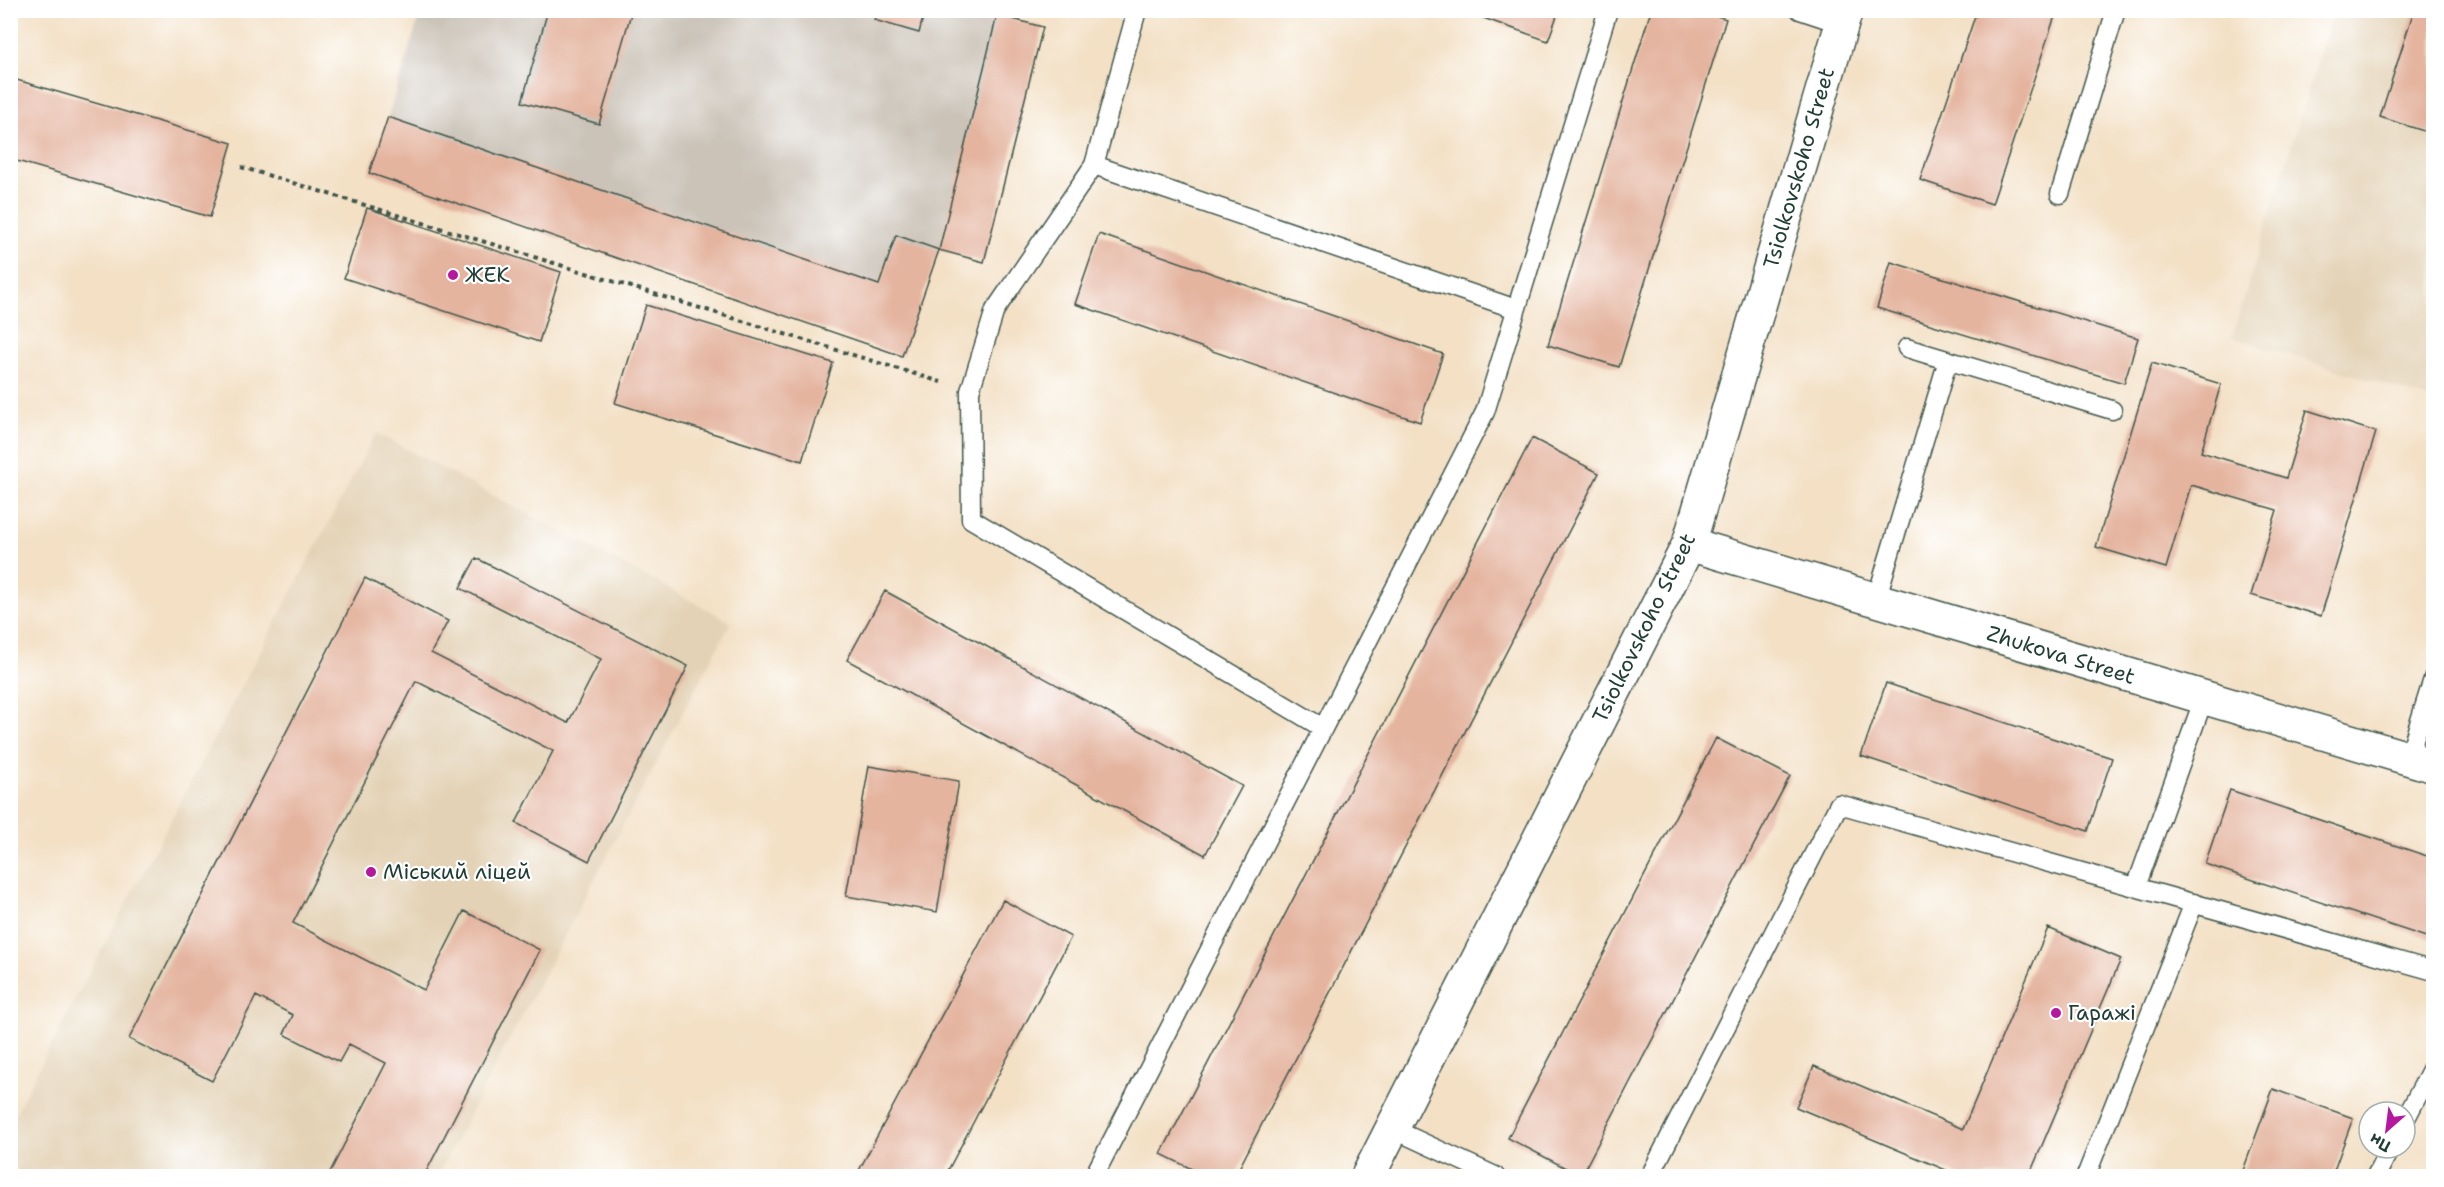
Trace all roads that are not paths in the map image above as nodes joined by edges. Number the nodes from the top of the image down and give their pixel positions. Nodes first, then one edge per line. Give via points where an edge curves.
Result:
1 (1137, 10) edge
2 (1608, 10) edge
3 (1800, 10) edge
4 (2116, 10) edge
5 (1844, 17) edge
6 (1094, 165) junction
7 (2060, 194) dead end
8 (1516, 309) junction
9 (1907, 348) dead end
10 (1948, 360) junction
11 (2112, 410) dead end
12 (1689, 544) junction
13 (1876, 600) junction
14 (2433, 676) edge
15 (2204, 698) junction
16 (1323, 728) junction
17 (2421, 763) edge
18 (2136, 888) junction
19 (2194, 903) junction
20 (2433, 971) edge
21 (2433, 1064) edge
22 (2415, 1100) edge
23 (1393, 1129) junction
24 (2384, 1160) edge
25 (1099, 1175) edge
26 (1368, 1176) edge
27 (1495, 1176) edge
28 (1650, 1176) edge
29 (2086, 1176) edge
30 (2376, 1176) edge

1 - 6 lane
2 - 8 lane
3 - 5 lane
4 - 7 lane
5 - 12 street, Tsiolkovskoho Street
6 - 8 lane
6 - 16 lane via 995,310 970,391 971,519
8 - 16 lane via 1485,411
9 - 10 lane
10 - 11 lane
10 - 13 lane
12 - 13 street, Zhukova Street
12 - 23 street, Tsiolkovskoho Street
13 - 15 street, Zhukova Street
14 - 17 lane
15 - 17 street, Zhukova Street
15 - 18 lane
16 - 25 lane
18 - 19 lane
18 - 28 lane via 1839,804
19 - 20 lane
19 - 29 lane
21 - 22 lane
23 - 26 street, Tsiolkovskoho Street
23 - 27 lane
24 - 30 lane

